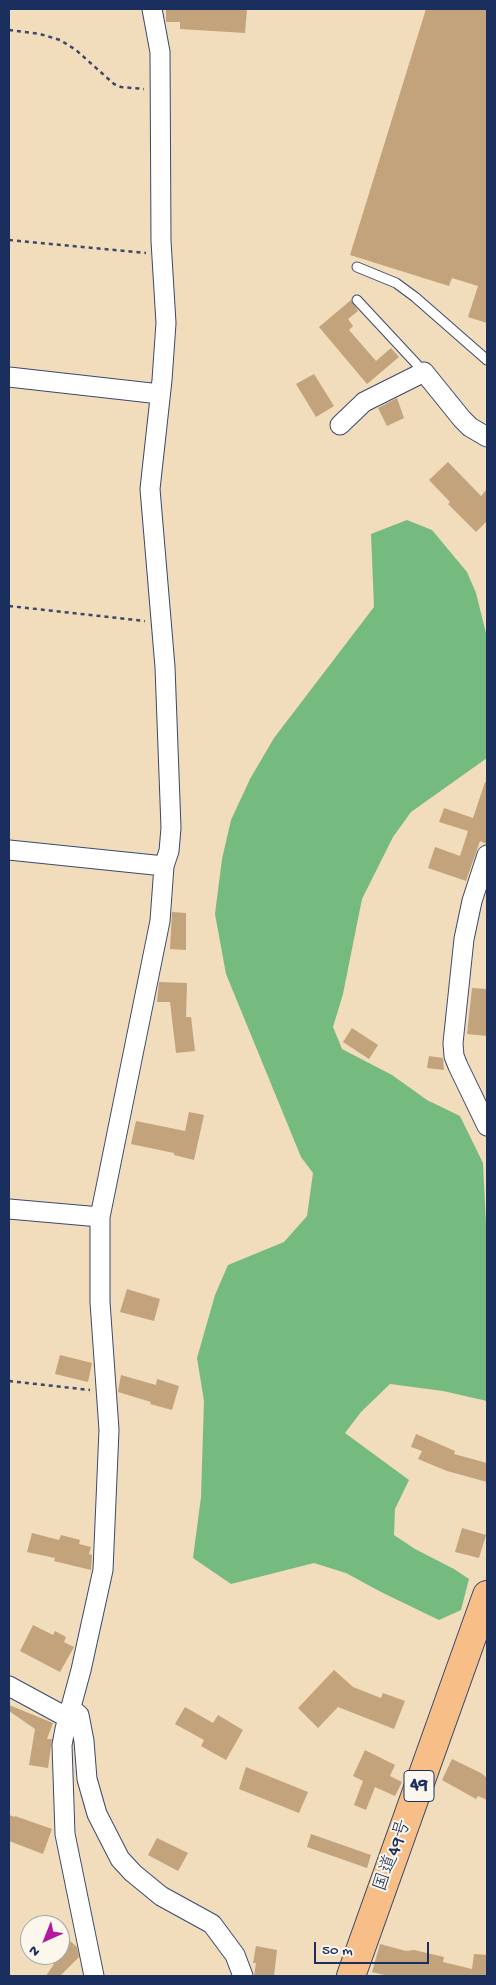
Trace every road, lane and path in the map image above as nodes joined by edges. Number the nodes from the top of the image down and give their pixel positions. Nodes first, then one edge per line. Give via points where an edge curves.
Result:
1 (152, 9) edge
2 (9, 30) edge
3 (160, 90) junction
4 (9, 240) edge
5 (162, 255) junction
6 (357, 267) dead end
7 (357, 300) dead end
8 (487, 360) edge
9 (424, 372) junction
10 (9, 377) edge
11 (160, 394) junction
12 (340, 425) dead end
13 (487, 437) edge
14 (9, 606) edge
15 (161, 622) junction
16 (9, 850) edge
17 (487, 855) edge
18 (164, 866) junction
19 (487, 1126) edge
20 (9, 1209) edge
21 (100, 1218) junction
22 (9, 1381) edge
23 (106, 1392) junction
24 (487, 1595) edge
25 (9, 1686) edge
26 (69, 1713) junction
27 (94, 1976) edge
28 (243, 1976) edge
29 (351, 1976) edge

1 - 3 street via 160,52
2 - 3 path via 60,40 121,87
3 - 5 street
4 - 5 path
5 - 11 street via 166,323
6 - 8 lane via 409,292
7 - 9 lane
9 - 12 street via 364,402
9 - 13 street via 462,419
10 - 11 street
11 - 15 street via 150,489
14 - 15 path
15 - 18 street via 171,828
16 - 18 street
17 - 19 street via 472,900 464,939 452,1044 458,1066
18 - 21 street via 160,921
20 - 21 street
21 - 23 street via 100,1302
22 - 23 path
23 - 26 street via 108,1460 103,1570 82,1670
24 - 29 highway, 国道49号 / 49
25 - 26 street
26 - 27 street via 62,1745 65,1834
26 - 28 street via 79,1716 87,1779 97,1814 120,1859 161,1896 212,1924 235,1955

